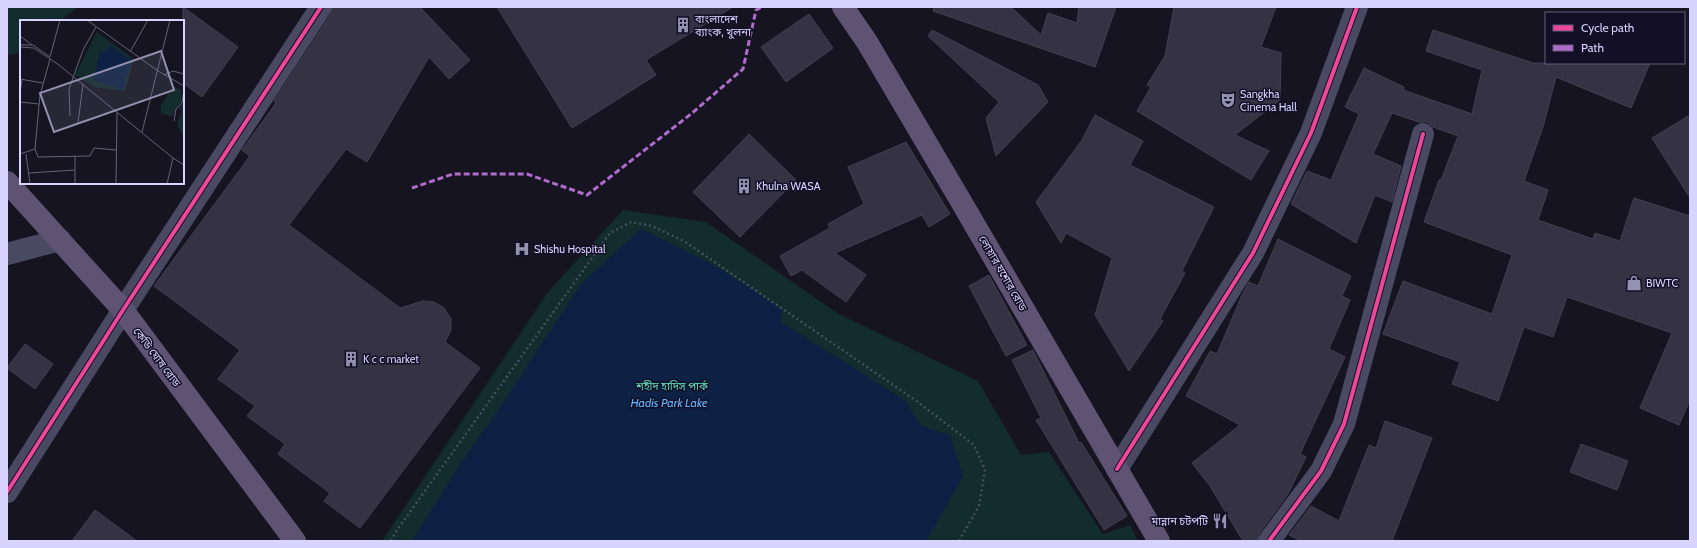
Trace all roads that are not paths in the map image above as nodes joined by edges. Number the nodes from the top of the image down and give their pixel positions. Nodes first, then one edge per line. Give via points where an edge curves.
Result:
1 (321, 7) edge
2 (843, 7) edge
3 (1357, 7) edge
4 (1423, 134) dead end
5 (7, 182) edge
6 (60, 240) junction
7 (7, 254) edge
8 (123, 310) junction
9 (1117, 469) junction
10 (7, 492) edge
11 (295, 541) edge
12 (1159, 541) edge
13 (1269, 541) edge

1 - 8 street
2 - 9 main road, লোয়ার যশোর রোড via 867,42
3 - 9 street via 1311,133 1253,253
4 - 13 street via 1344,424 1322,471
5 - 6 main road, কেডি ঘোষ রোড
6 - 7 street
6 - 8 main road, কেডি ঘোষ রোড
8 - 10 street
8 - 11 main road, কেডি ঘোষ রোড
9 - 12 main road, লোয়ার যশোর রোড

